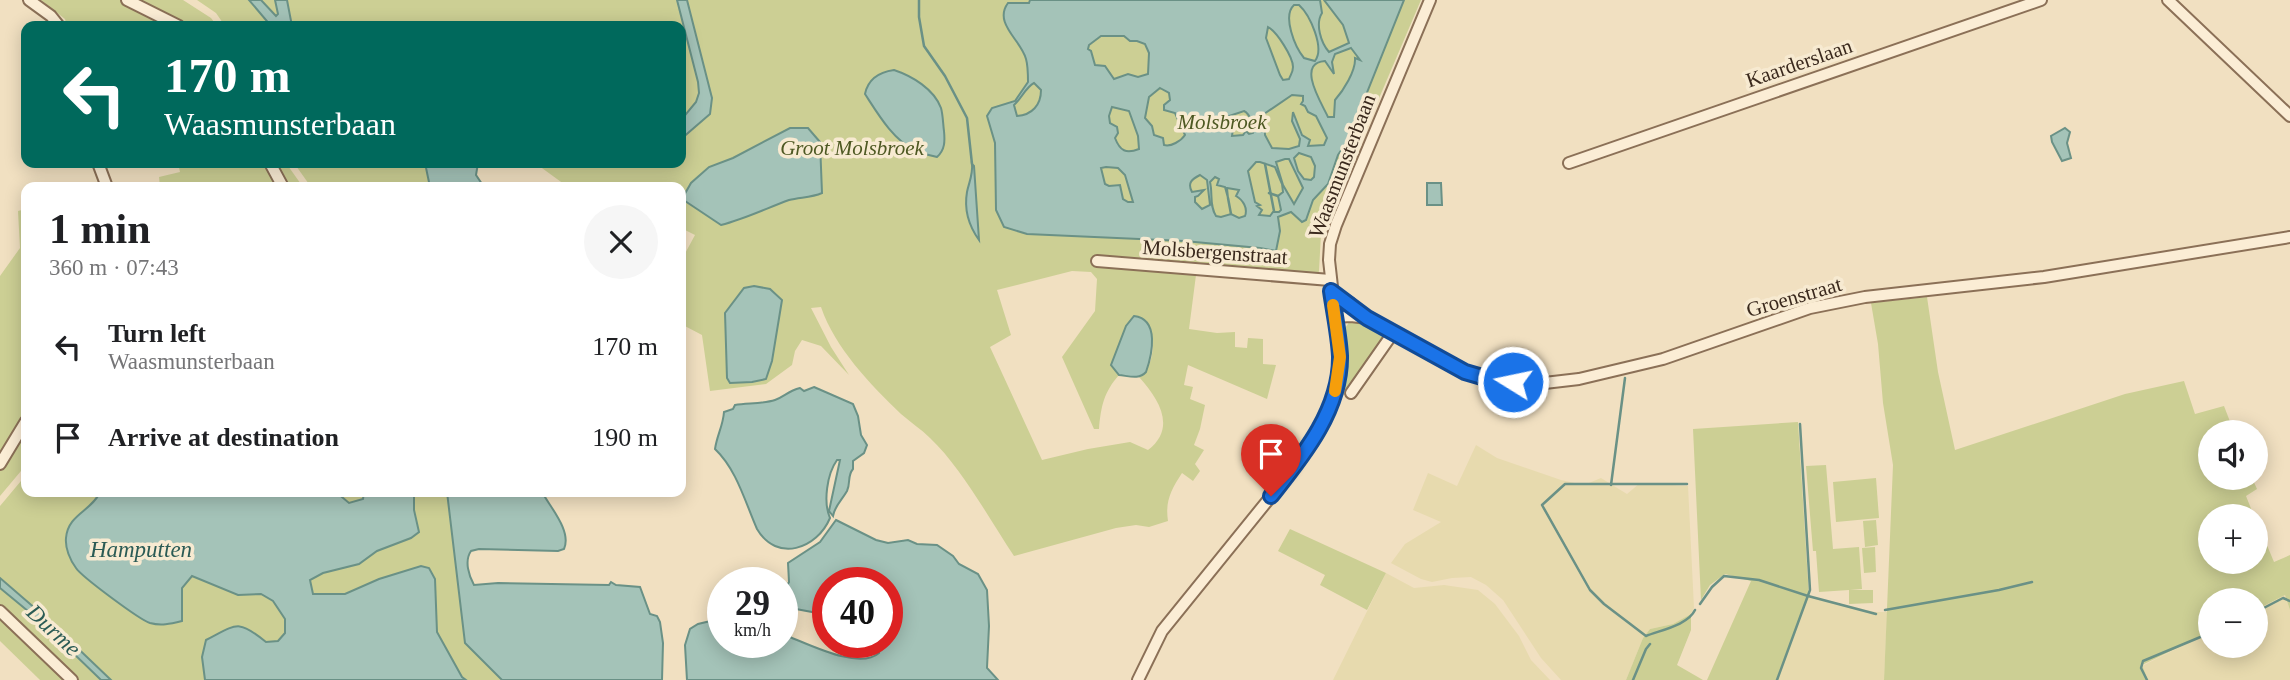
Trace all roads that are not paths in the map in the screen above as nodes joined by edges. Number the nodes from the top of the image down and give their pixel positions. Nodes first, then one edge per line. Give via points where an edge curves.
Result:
1 (29, 0) edge
2 (127, 0) edge
3 (1430, 0) edge
4 (2041, 0) edge
5 (2168, 0) edge
6 (55, 21) edge
7 (169, 21) edge
8 (2290, 116) edge
9 (1569, 163) dead end
10 (2290, 237) edge
11 (1097, 261) dead end
12 (1330, 285) junction
13 (1334, 317) junction
14 (1367, 318) junction
15 (1393, 333) junction
16 (1352, 393) dead end
17 (21, 429) edge
18 (0, 464) edge
19 (0, 611) edge
20 (72, 680) edge
21 (1138, 680) edge

1 - 6 street
2 - 7 street
3 - 12 street, Waasmunsterbaan via 1336,225 1330,244
4 - 9 street, Kaarderslaan
5 - 8 street
10 - 15 street, Groenstraat via 2044,277 1854,299 1810,308 1663,359 1558,382 1489,379 1465,372
11 - 12 street, Molsbergenstraat
12 - 13 street, Waasmunsterbaan
12 - 14 street, Groenstraat
13 - 14 street, Groenstraat
13 - 21 street, Waasmunsterbaan via 1338,379 1323,422 1281,484 1162,631
14 - 15 street, Groenstraat
15 - 16 street
17 - 18 street
19 - 20 street

